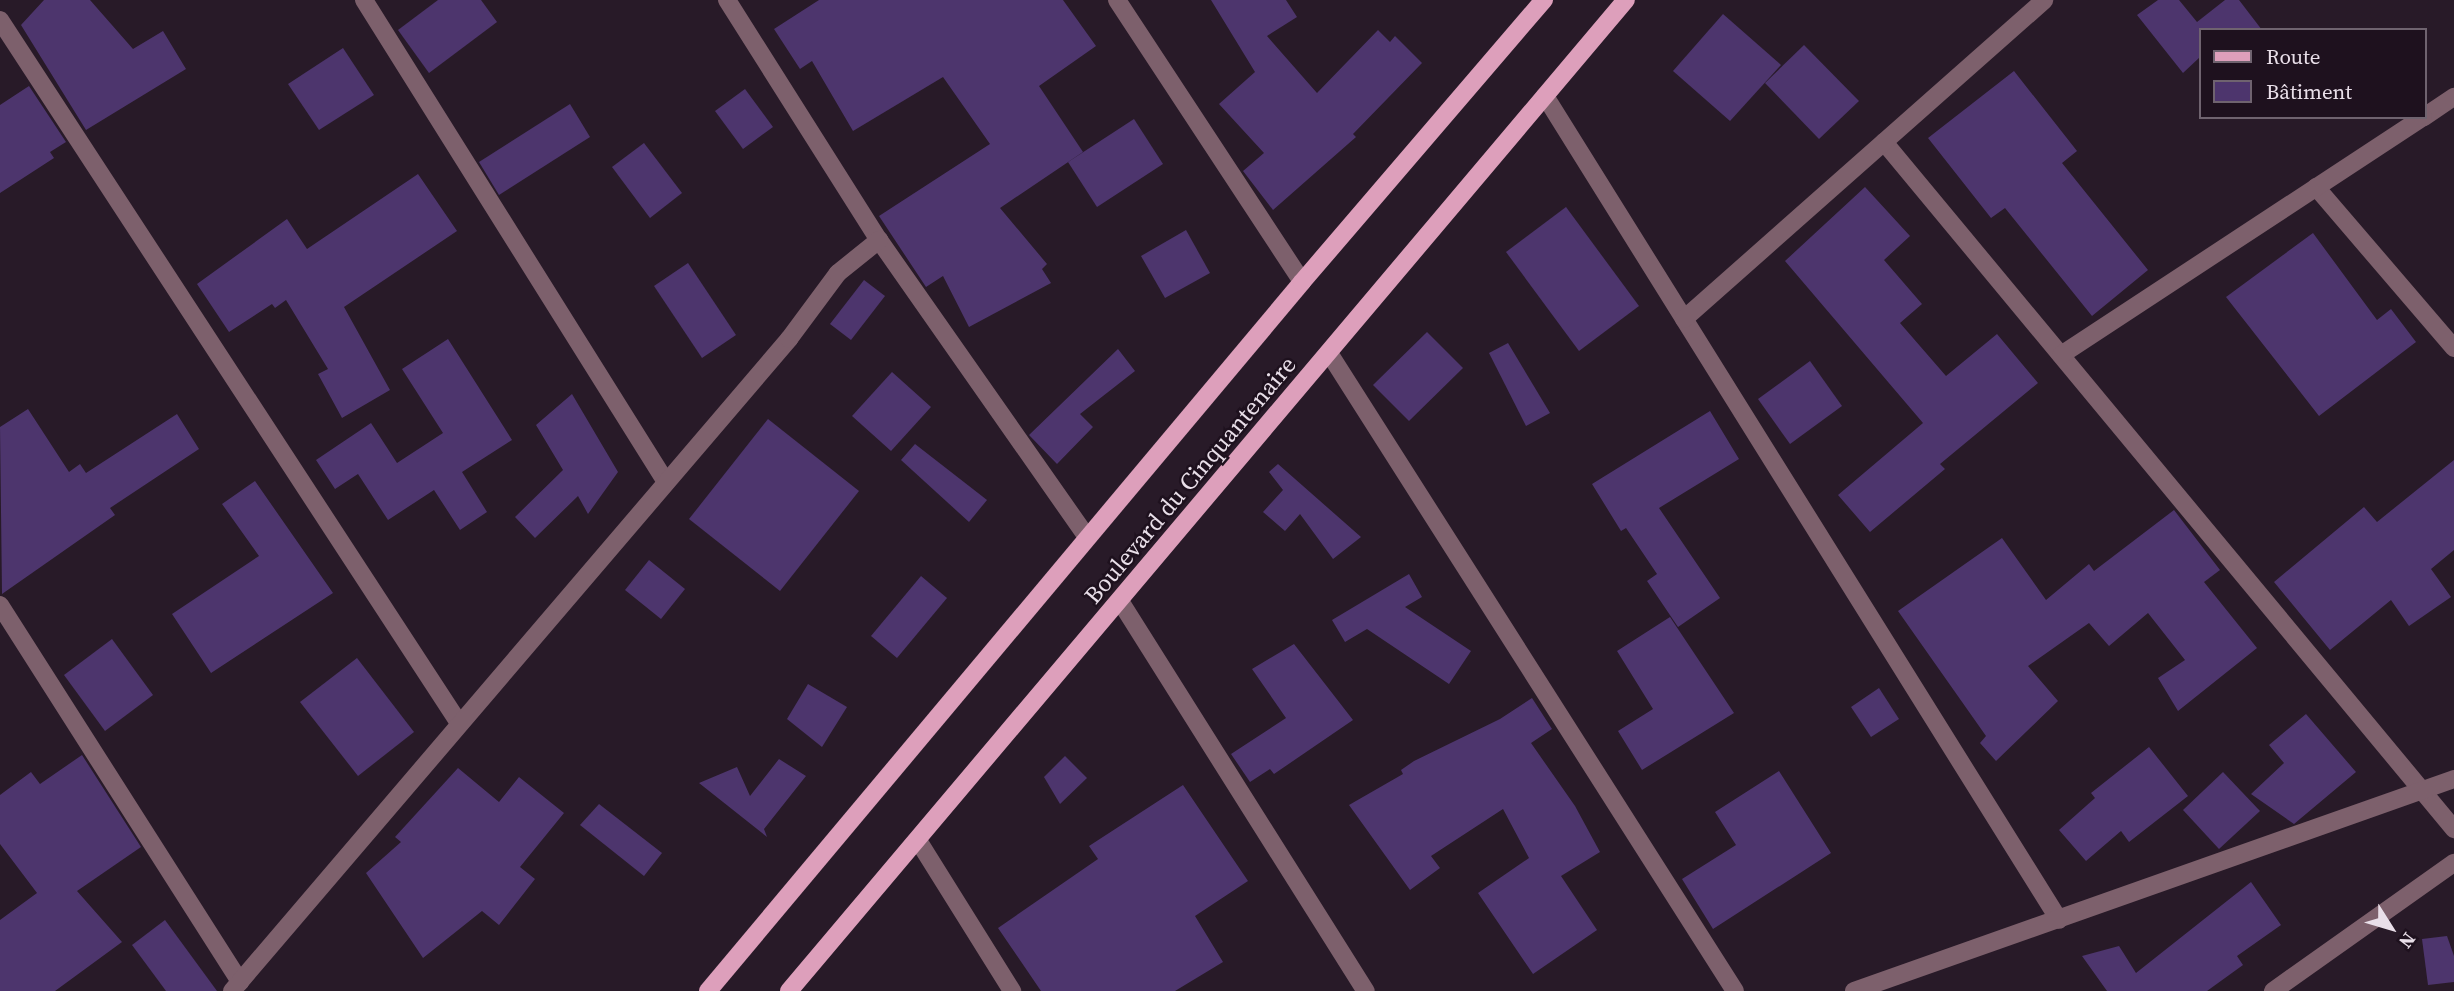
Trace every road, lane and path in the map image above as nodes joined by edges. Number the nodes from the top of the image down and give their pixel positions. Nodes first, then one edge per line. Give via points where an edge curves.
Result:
1 (364, 0) edge
2 (727, 0) edge
3 (1117, 0) edge
4 (1544, 0) edge
5 (1626, 0) edge
6 (2044, 0) edge
7 (0, 20) edge
8 (1545, 96) junction
9 (2454, 97) edge
10 (2426, 116) edge
11 (2421, 119) edge
12 (1884, 142) junction
13 (2316, 187) junction
14 (879, 240) junction
15 (1302, 282) junction
16 (1684, 318) junction
17 (2454, 348) edge
18 (1329, 353) junction
19 (2061, 355) junction
20 (666, 482) junction
21 (1087, 537) junction
22 (1120, 601) junction
23 (0, 604) edge
24 (459, 723) junction
25 (2454, 779) edge
26 (2422, 790) junction
27 (2454, 828) edge
28 (919, 842) junction
29 (2454, 863) edge
30 (2059, 920) junction
31 (236, 987) edge
32 (708, 991) edge
33 (789, 991) edge
34 (1012, 991) edge
35 (1366, 991) edge
36 (1735, 991) edge
37 (1854, 991) edge
38 (2273, 991) edge

1 - 20 street
2 - 14 street
3 - 15 street
4 - 15 main road, Boulevard du Cinquantenaire
5 - 8 main road, Boulevard du Cinquantenaire
6 - 12 street
7 - 24 street
8 - 16 street
8 - 18 main road, Boulevard du Cinquantenaire
9 - 10 street
11 - 13 street
12 - 16 street
12 - 19 street
13 - 17 street
13 - 19 street
14 - 20 street via 838,273 789,339
14 - 21 street
15 - 21 main road, Boulevard du Cinquantenaire
16 - 30 street
18 - 22 main road, Boulevard du Cinquantenaire
18 - 36 street
19 - 26 street
20 - 24 street
21 - 32 main road, Boulevard du Cinquantenaire
22 - 28 main road, Boulevard du Cinquantenaire
22 - 35 street
23 - 31 street
24 - 31 street
25 - 26 street
26 - 27 street
26 - 30 street
28 - 33 main road, Boulevard du Cinquantenaire
28 - 34 street
29 - 38 street
30 - 37 street

